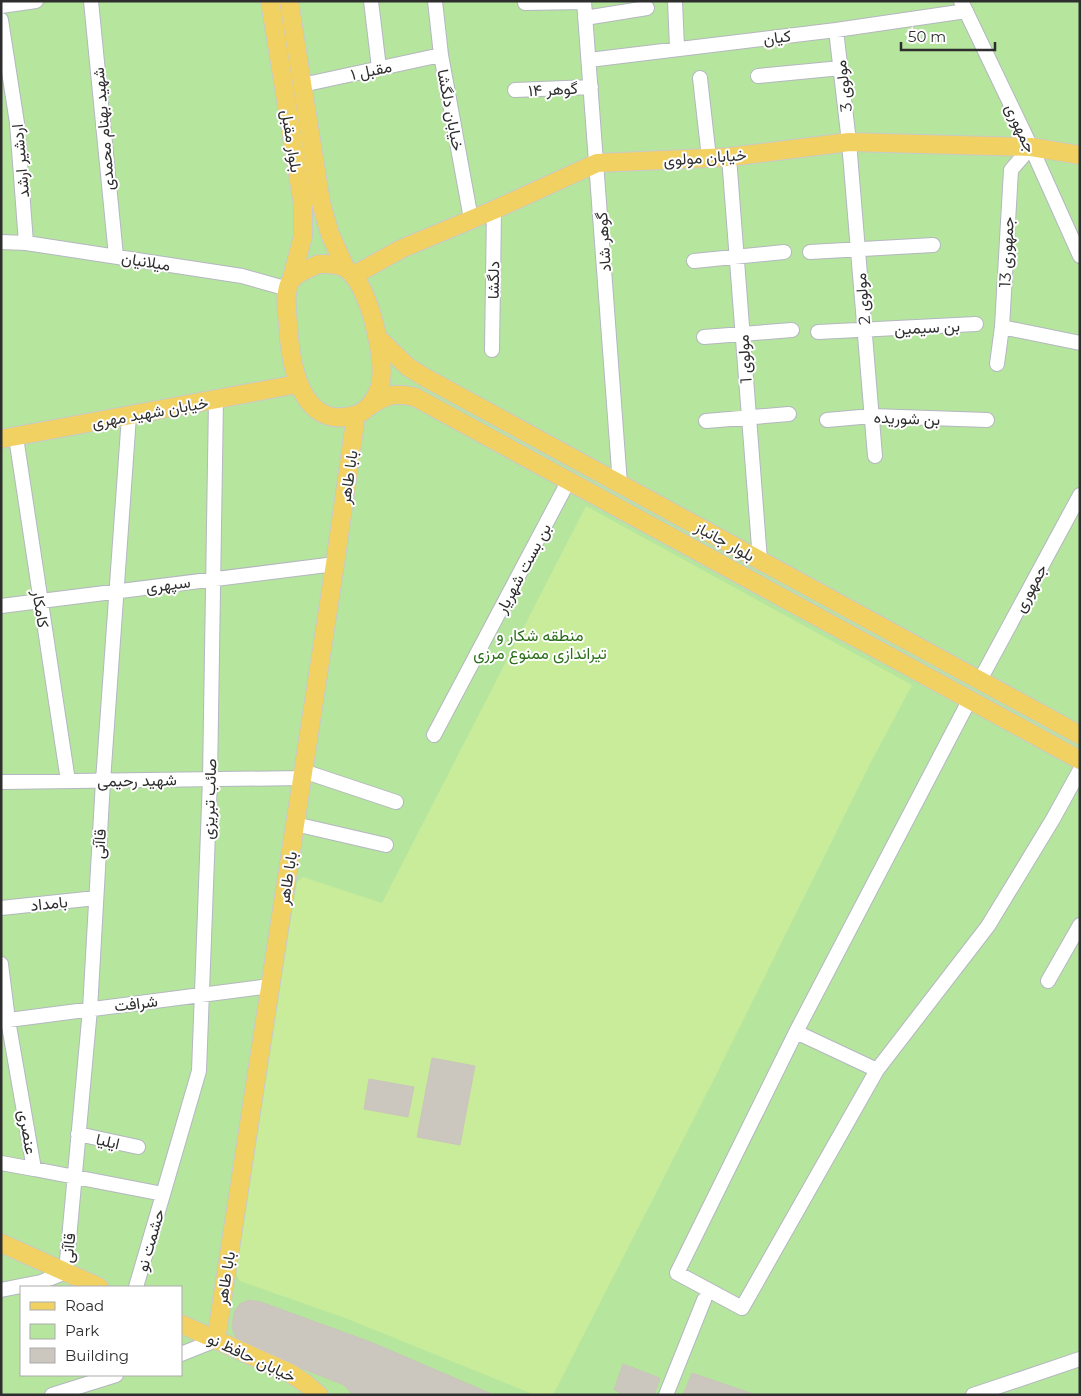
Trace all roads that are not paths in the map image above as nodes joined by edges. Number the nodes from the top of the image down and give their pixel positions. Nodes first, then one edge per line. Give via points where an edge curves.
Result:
1 (36, 1) edge
2 (91, 1) edge
3 (270, 1) edge
4 (288, 1) edge
5 (371, 1) edge
6 (435, 1) edge
7 (584, 1) edge
8 (675, 1) edge
9 (525, 3) dead end
10 (1, 6) edge
11 (963, 6) edge
12 (647, 8) dead end
13 (585, 18) junction
14 (1, 20) edge
15 (836, 30) junction
16 (677, 48) junction
17 (441, 55) junction
18 (589, 60) junction
19 (379, 68) junction
20 (841, 68) junction
21 (758, 76) dead end
22 (700, 78) dead end
23 (302, 85) junction
24 (591, 87) junction
25 (515, 90) dead end
26 (850, 142) junction
27 (1031, 147) junction
28 (1080, 155) edge
29 (729, 157) junction
30 (709, 158) junction
31 (597, 163) junction
32 (494, 210) junction
33 (471, 219) junction
34 (1, 242) edge
35 (26, 243) junction
36 (933, 245) dead end
37 (858, 249) junction
38 (784, 252) dead end
39 (810, 252) dead end
40 (116, 256) junction
41 (1080, 256) edge
42 (737, 257) junction
43 (694, 261) dead end
44 (349, 271) junction
45 (290, 285) junction
46 (976, 324) dead end
47 (1002, 327) junction
48 (792, 330) dead end
49 (865, 330) junction
50 (818, 332) dead end
51 (742, 333) junction
52 (377, 337) junction
53 (704, 337) dead end
54 (1080, 343) edge
55 (492, 350) dead end
56 (996, 364) dead end
57 (298, 384) junction
58 (216, 400) junction
59 (362, 411) junction
60 (789, 414) dead end
61 (129, 416) junction
62 (872, 416) junction
63 (749, 417) junction
64 (827, 420) dead end
65 (987, 420) dead end
66 (706, 421) dead end
67 (9, 438) edge
68 (875, 456) dead end
69 (569, 480) junction
70 (620, 484) junction
71 (1080, 495) edge
72 (760, 560) junction
73 (335, 564) junction
74 (214, 578) junction
75 (116, 590) junction
76 (40, 600) junction
77 (1, 606) edge
78 (980, 680) junction
79 (970, 699) junction
80 (434, 735) dead end
81 (1080, 735) edge
82 (1080, 760) edge
83 (1080, 770) edge
84 (303, 774) junction
85 (210, 779) junction
86 (68, 781) junction
87 (103, 781) junction
88 (1, 782) edge
89 (396, 802) dead end
90 (295, 824) junction
91 (386, 845) dead end
92 (96, 898) junction
93 (1, 908) edge
94 (1080, 925) edge
95 (1, 964) edge
96 (1048, 981) dead end
97 (270, 986) junction
98 (203, 994) junction
99 (90, 1009) junction
100 (5, 1021) edge
101 (796, 1032) junction
102 (877, 1070) junction
103 (78, 1134) junction
104 (138, 1147) dead end
105 (1, 1163) edge
106 (34, 1169) junction
107 (75, 1177) junction
108 (163, 1194) junction
109 (1, 1243) edge
110 (66, 1272) junction
111 (20, 1286) edge
112 (21, 1286) edge
113 (98, 1286) edge
114 (136, 1286) edge
115 (1, 1290) edge
116 (704, 1300) dead end
117 (182, 1324) edge
118 (216, 1340) junction
119 (182, 1354) edge
120 (1080, 1358) edge
121 (113, 1376) edge
122 (52, 1395) edge
123 (319, 1395) edge
124 (666, 1395) edge
125 (973, 1395) edge

1 - 10 street
2 - 40 street, شهید بهنام محمدی
3 - 45 main road, بلوار مقبل via 302,205 303,236
4 - 23 main road, بلوار مقبل
5 - 19 street
6 - 17 street, خیابان دلگشا
7 - 9 street
7 - 13 street, گوهر شاد
8 - 16 street
11 - 15 street, کیان
11 - 27 street, جمهوری
12 - 13 street
13 - 18 street, گوهر شاد
14 - 35 street, اردشیر ارشد via 17,122
15 - 16 street, کیان
15 - 20 street, مولوی 3
16 - 18 street, کیان
17 - 19 street, مقبل ۱
17 - 33 street, خیابان دلگشا
18 - 24 street, گوهر شاد
19 - 23 street, مقبل ۱
20 - 21 street
20 - 26 street, مولوی 3
22 - 30 street
23 - 44 main road, بلوار مقبل via 321,203 330,234
24 - 25 street, گوهر ۱۴
24 - 31 street, گوهر شاد
26 - 27 main road, خیابان مولوی
26 - 29 main road, خیابان مولوی
26 - 37 street, مولوی 2
27 - 28 main road, خیابان مولوی
27 - 41 street, جمهوری
27 - 47 street, جمهوری 13 via 1011,170
29 - 30 main road, خیابان مولوی
29 - 42 street, مولوی 1
30 - 31 main road, خیابان مولوی
31 - 32 main road, خیابان مولوی
31 - 70 street, گوهر شاد
32 - 33 main road, خیابان مولوی
32 - 55 street, دلگشا
33 - 44 main road, خیابان مولوی
34 - 35 street, میلانیان
35 - 40 street, میلانیان
36 - 37 street
37 - 39 street
37 - 49 street, مولوی 2
38 - 42 street
40 - 45 street, میلانیان
42 - 43 street
42 - 51 street, مولوی 1
44 - 45 main road via 333,264 319,264 304,271
44 - 52 main road via 363,289
45 - 57 main road via 288,336
46 - 49 street, بن سیمین
47 - 54 street
47 - 56 street, جمهوری 13
48 - 51 street
49 - 50 street, بن سیمین
49 - 62 street, مولوی 2
51 - 53 street
51 - 63 street, مولوی 1
52 - 59 main road via 382,381 376,395
52 - 70 main road, بلوار جانباز via 408,367
57 - 58 main road, خیابان شهید مهری
57 - 59 main road via 304,396 324,415 339,417
58 - 61 main road, خیابان شهید مهری
58 - 74 street, صائب تبریزی
59 - 69 main road, بلوار جانباز via 383,397 400,393 415,396
59 - 73 main road, بابا طاهر
60 - 63 street
61 - 67 main road, خیابان شهید مهری
61 - 75 street, قاآنی
62 - 64 street, بن شوریده
62 - 65 street, بن شوریده
62 - 68 street, مولوی 2
63 - 66 street
63 - 72 street, مولوی 1
67 - 76 street, کامکار
69 - 79 main road, بلوار جانباز
69 - 80 street, بن بست شهریار
70 - 72 main road, بلوار جانباز
71 - 78 street, جمهوری
72 - 78 main road, بلوار جانباز
73 - 74 street, سپهری
73 - 84 main road, بابا طاهر
74 - 75 street, سپهری
74 - 85 street, صائب تبریزی
75 - 76 street, سپهری
75 - 87 street, قاآنی
76 - 77 street, سپهری
76 - 86 street, کامکار
78 - 79 main road
78 - 81 main road, بلوار جانباز
79 - 82 main road, بلوار جانباز
79 - 101 street
83 - 102 street via 988,926
84 - 85 street, شهید رحیمی
84 - 89 street, شهید رحیمی
84 - 90 main road, بابا طاهر
85 - 87 street, شهید رحیمی
85 - 98 street, صائب تبریزی
86 - 87 street, شهید رحیمی
86 - 88 street, شهید رحیمی
87 - 92 street, قاآنی
90 - 91 street
90 - 97 main road, بابا طاهر
92 - 93 street, بامداد
92 - 99 street, قاآنی
94 - 96 street
95 - 100 street, عنصری
97 - 98 street, شرافت
97 - 118 main road, بابا طاهر
98 - 99 street, شرافت
98 - 108 street, صائب تبریزی via 199,1071
99 - 100 street, شرافت
99 - 103 street, قاآنی
100 - 106 street, عنصری
101 - 102 street
101 - 102 street via 677,1273 742,1308
103 - 104 street, ایلیا
103 - 107 street, قاآنی
105 - 106 street
106 - 107 street, عنصری
107 - 108 street, عنصری
107 - 110 street, قاآنی
108 - 114 street, حشمت نو
109 - 110 main road
110 - 112 street
110 - 113 main road
111 - 115 street
116 - 124 street
117 - 118 main road, خیابان حافظ نو
118 - 119 street
118 - 123 main road, خیابان حافظ نو via 290,1373
120 - 125 street
121 - 122 street

